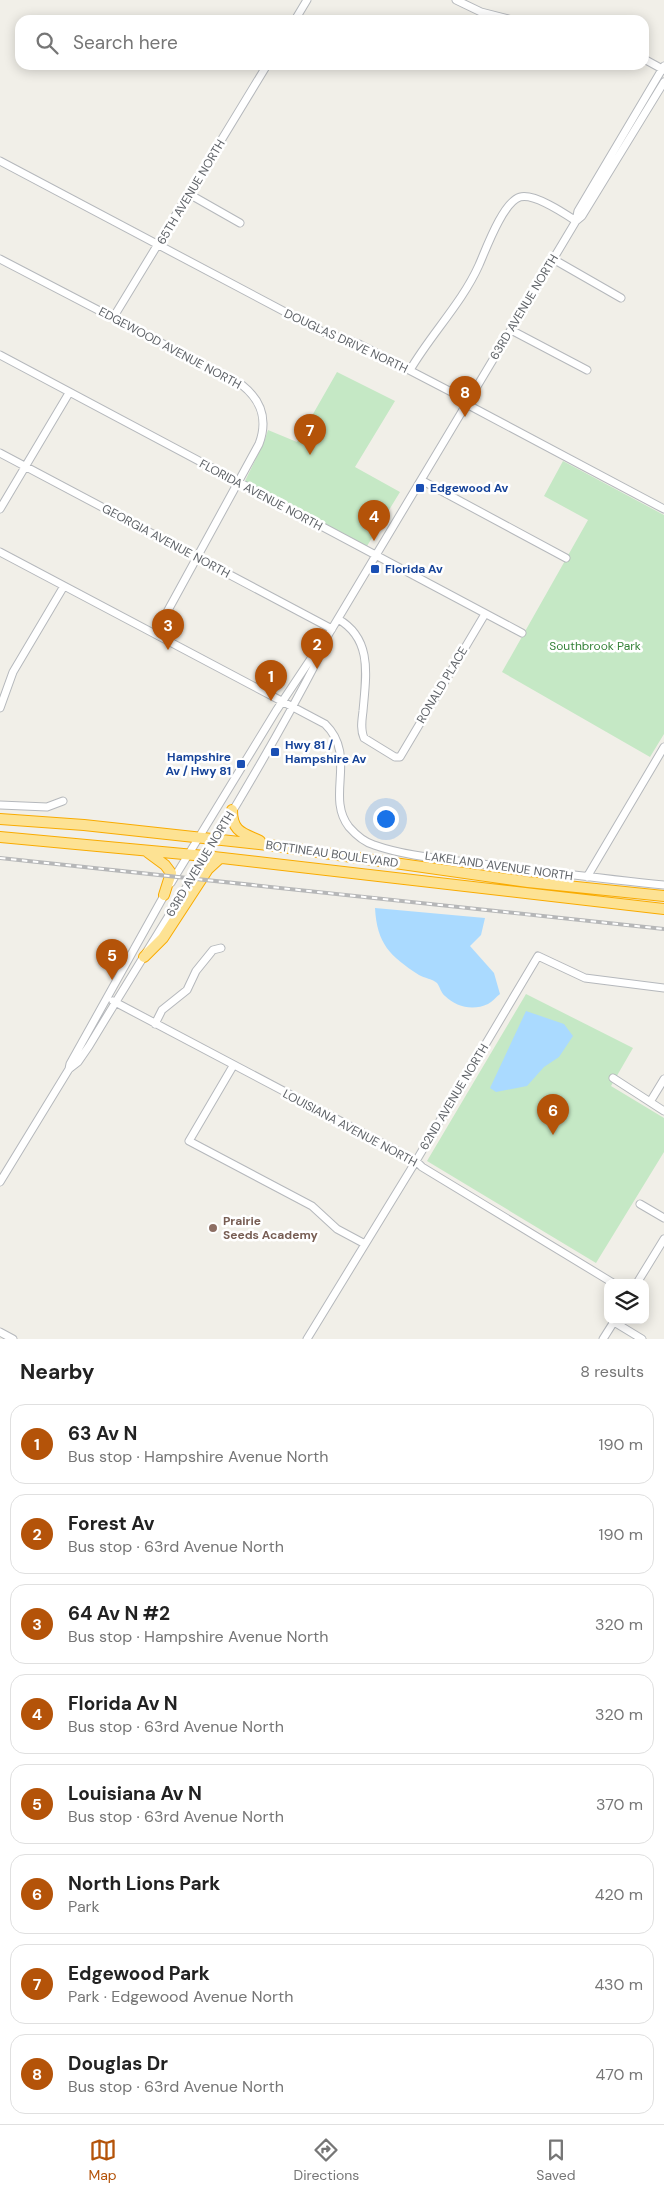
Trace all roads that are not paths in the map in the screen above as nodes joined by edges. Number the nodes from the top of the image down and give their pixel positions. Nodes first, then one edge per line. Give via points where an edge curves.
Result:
1 (307, 0) edge
2 (456, 0) edge
3 (298, 15) edge
4 (493, 15) edge
5 (649, 61) edge
6 (663, 68) edge
7 (266, 70) edge
8 (664, 82) edge
9 (0, 161) edge
10 (190, 194) junction
11 (576, 221) junction
12 (240, 223) dead end
13 (158, 246) junction
14 (0, 258) edge
15 (553, 258) junction
16 (621, 298) dead end
17 (113, 318) junction
18 (511, 330) junction
19 (0, 355) edge
20 (410, 370) junction
21 (587, 370) dead end
22 (69, 393) junction
23 (466, 403) junction
24 (0, 453) edge
25 (26, 466) junction
26 (420, 480) junction
27 (238, 483) junction
28 (0, 509) edge
29 (664, 509) edge
30 (0, 552) edge
31 (375, 556) junction
32 (197, 557) junction
33 (566, 558) dead end
34 (64, 586) junction
35 (485, 614) junction
36 (338, 618) junction
37 (332, 629) junction
38 (522, 633) dead end
39 (155, 634) junction
40 (318, 652) junction
41 (284, 700) junction
42 (294, 706) junction
43 (0, 708) edge
44 (664, 747) edge
45 (63, 801) dead end
46 (0, 804) edge
47 (232, 810) junction
48 (0, 818) edge
49 (0, 837) edge
50 (199, 838) junction
51 (215, 840) junction
52 (268, 845) junction
53 (145, 850) junction
54 (188, 855) junction
55 (205, 856) junction
56 (220, 858) junction
57 (587, 877) junction
58 (664, 886) edge
59 (164, 895) junction
60 (664, 896) edge
61 (664, 909) edge
62 (221, 948) dead end
63 (144, 957) junction
64 (664, 988) edge
65 (107, 998) junction
66 (115, 1003) junction
67 (155, 1024) junction
68 (233, 1066) junction
69 (69, 1069) junction
70 (613, 1078) dead end
71 (664, 1080) edge
72 (650, 1102) junction
73 (664, 1111) edge
74 (416, 1161) junction
75 (0, 1182) edge
76 (640, 1204) dead end
77 (664, 1218) edge
78 (664, 1239) edge
79 (365, 1244) junction
80 (606, 1279) edge
81 (639, 1279) edge
82 (612, 1324) edge
83 (619, 1324) edge
84 (0, 1332) edge
85 (13, 1339) edge
86 (307, 1339) edge
87 (603, 1339) edge
88 (642, 1339) edge

1 - 3 street
2 - 4 street
5 - 6 street
6 - 11 street, 63RD AVENUE NORTH via 578,211
7 - 10 street, 65TH AVENUE NORTH
8 - 11 street, 63RD AVENUE NORTH via 607,177
9 - 13 street, DOUGLAS DRIVE NORTH
10 - 12 street
10 - 13 street, 65TH AVENUE NORTH
11 - 15 street, 63RD AVENUE NORTH
11 - 20 street via 535,199 524,197 515,200 500,222 465,291
13 - 17 street, 65TH AVENUE NORTH
13 - 20 street, DOUGLAS DRIVE NORTH via 323,332 359,344
14 - 17 street, EDGEWOOD AVENUE NORTH
15 - 16 street
15 - 18 street, 63RD AVENUE NORTH
17 - 27 street, EDGEWOOD AVENUE NORTH via 242,385 256,398 264,416 263,434
18 - 21 street
18 - 23 street, 63RD AVENUE NORTH
19 - 22 street, FLORIDA AVENUE NORTH
20 - 23 street, DOUGLAS DRIVE NORTH via 460,396
22 - 25 street
22 - 27 street, FLORIDA AVENUE NORTH
23 - 26 street, 63RD AVENUE NORTH
23 - 29 street, DOUGLAS DRIVE NORTH
24 - 25 street, GEORGIA AVENUE NORTH
25 - 28 street
25 - 32 street, GEORGIA AVENUE NORTH
26 - 31 street, 63RD AVENUE NORTH
26 - 33 street
27 - 31 street, FLORIDA AVENUE NORTH
27 - 32 street, EDGEWOOD AVENUE NORTH
30 - 34 street, LAKELAND AVENUE NORTH
31 - 35 street, FLORIDA AVENUE NORTH
31 - 36 street, 63RD AVENUE NORTH
32 - 37 street, GEORGIA AVENUE NORTH
32 - 39 street, EDGEWOOD AVENUE NORTH
34 - 39 street, LAKELAND AVENUE NORTH
34 - 43 street via 13,672
35 - 36 street, RONALD PLACE via 400,757 364,738 365,660 356,633
35 - 38 street, FLORIDA AVENUE NORTH
36 - 37 street, 63RD AVENUE NORTH
37 - 40 street, 63RD AVENUE NORTH
39 - 41 street, LAKELAND AVENUE NORTH
40 - 41 street, 63RD AVENUE NORTH
40 - 42 street, 63RD AVENUE NORTH via 318,659
41 - 42 street, LAKELAND AVENUE NORTH
41 - 50 street, 63RD AVENUE NORTH
42 - 47 street, 63RD AVENUE NORTH
42 - 57 street, LAKELAND AVENUE NORTH via 325,724 336,738 342,760 341,809 348,826 366,842 439,859
44 - 57 street
45 - 46 street via 47,807
47 - 51 street, 63RD AVENUE NORTH
47 - 52 highway via 232,820 238,830
48 - 50 highway, BOTTINEAU BOULEVARD
49 - 53 highway, BOTTINEAU BOULEVARD
50 - 51 highway, BOTTINEAU BOULEVARD
50 - 54 street, 63RD AVENUE NORTH
51 - 52 highway, BOTTINEAU BOULEVARD
51 - 55 street, 63RD AVENUE NORTH
52 - 60 highway, BOTTINEAU BOULEVARD via 528,882
53 - 54 highway, BOTTINEAU BOULEVARD
53 - 59 highway via 171,873
54 - 55 highway, BOTTINEAU BOULEVARD
54 - 59 street, 63RD AVENUE NORTH
55 - 56 highway, BOTTINEAU BOULEVARD
55 - 63 street, 63RD AVENUE NORTH
56 - 61 highway, BOTTINEAU BOULEVARD
56 - 63 highway via 208,869 162,938
57 - 58 street, LAKELAND AVENUE NORTH
59 - 65 street, 63RD AVENUE NORTH
62 - 67 street via 213,950 196,971 187,990 162,1010
63 - 66 street, 63RD AVENUE NORTH
64 - 74 street, 62ND AVENUE NORTH via 585,978 538,956
65 - 66 street, LOUISIANA AVENUE NORTH
65 - 69 street, 63RD AVENUE NORTH
66 - 67 street, LOUISIANA AVENUE NORTH
66 - 69 street, 63RD AVENUE NORTH via 78,1062
67 - 68 street, LOUISIANA AVENUE NORTH
68 - 74 street, LOUISIANA AVENUE NORTH
68 - 79 street via 190,1141 312,1206 338,1228
69 - 75 street, 63RD AVENUE NORTH
70 - 72 street
71 - 72 street
72 - 73 street
74 - 79 street, 62ND AVENUE NORTH
74 - 80 street, LOUISIANA AVENUE NORTH
76 - 77 street
78 - 81 street
79 - 86 street, 62ND AVENUE NORTH
82 - 87 street
83 - 88 street
84 - 85 street

